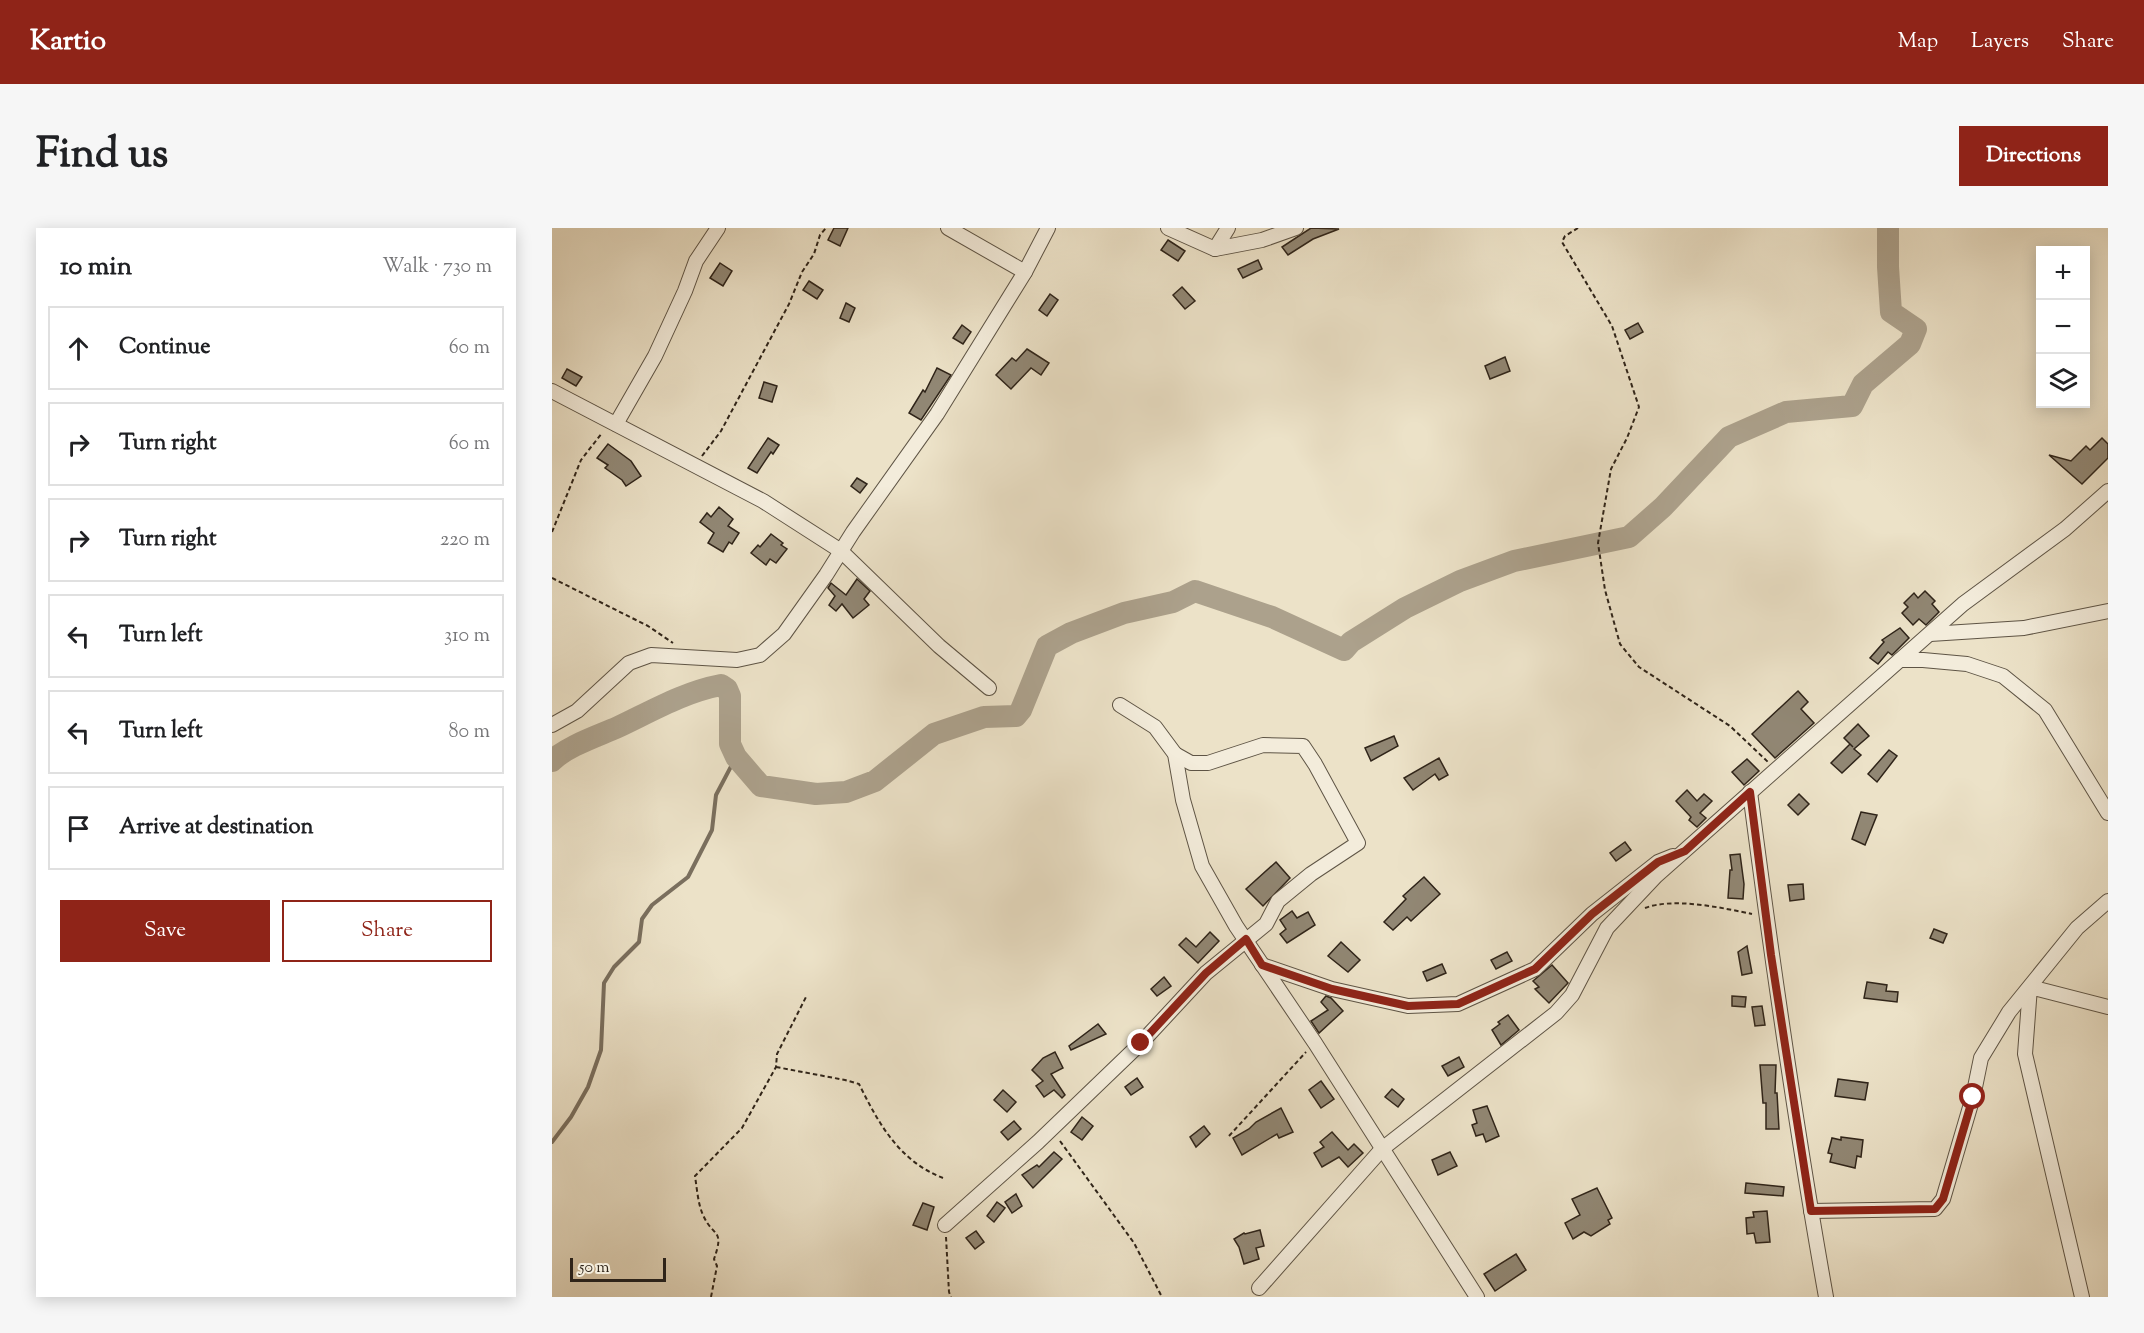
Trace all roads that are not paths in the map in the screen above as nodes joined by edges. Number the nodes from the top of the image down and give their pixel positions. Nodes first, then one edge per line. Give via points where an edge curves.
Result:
1 (718, 228) edge
2 (948, 228) edge
3 (1048, 228) edge
4 (1168, 228) edge
5 (1228, 228) edge
6 (1296, 228) edge
7 (1215, 249) junction
8 (1024, 272) junction
9 (552, 391) edge
10 (613, 422) junction
11 (2108, 491) edge
12 (841, 550) junction
13 (2108, 611) edge
14 (1930, 634) junction
15 (1900, 660) junction
16 (989, 688) dead end
17 (1120, 705) dead end
18 (552, 725) edge
19 (1175, 754) junction
20 (1750, 792) junction
21 (2108, 813) edge
22 (1685, 851) junction
23 (2108, 901) edge
24 (1246, 939) junction
25 (1262, 965) junction
26 (2030, 987) junction
27 (2108, 1007) edge
28 (1382, 1149) junction
29 (1811, 1211) junction
30 (945, 1226) road end
31 (1259, 1288) dead end
32 (1477, 1297) edge
33 (1826, 1297) edge
34 (2082, 1297) edge

1 - 10 street via 696,261 655,356
2 - 8 street
3 - 8 street
4 - 7 street
5 - 7 street
6 - 7 street via 1262,240
8 - 12 street via 937,414
9 - 10 street
10 - 12 street via 763,501
11 - 14 street
12 - 16 street via 939,646
12 - 18 street via 784,634 760,656 737,660 651,655 629,663 577,711
13 - 14 street via 2024,628
14 - 15 street
15 - 20 street
15 - 21 street via 1967,664 2003,676 2045,710
17 - 19 street via 1155,727
19 - 24 street via 1183,800 1202,866
19 - 24 street via 1191,763 1208,763 1263,745 1303,746 1358,843 1278,900 1266,924
20 - 22 street
20 - 29 street
22 - 25 street via 1658,862 1592,914 1535,969 1458,1004 1408,1006 1332,989
22 - 28 street via 1607,928 1572,995 1556,1012
23 - 26 street via 2077,928
24 - 25 street
24 - 30 street
25 - 28 street
26 - 27 street
26 - 29 street via 2009,1012 1981,1058 1943,1199 1935,1209
26 - 34 street via 2025,1054
28 - 31 street
28 - 32 street
29 - 33 street

